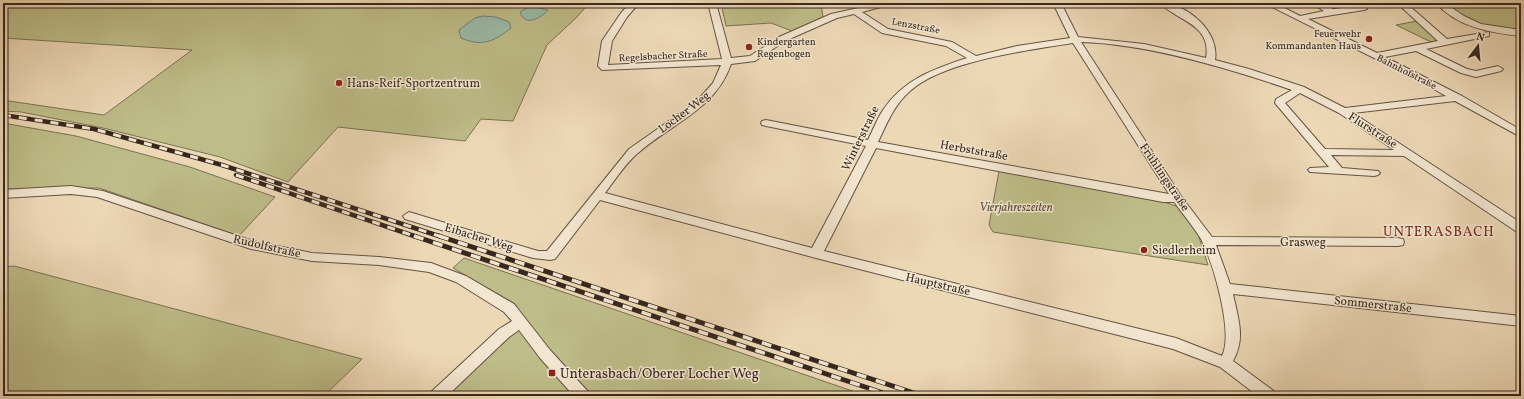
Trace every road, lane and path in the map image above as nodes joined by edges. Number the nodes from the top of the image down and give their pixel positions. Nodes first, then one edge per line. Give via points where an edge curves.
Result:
1 (635, 3) edge
2 (712, 3) edge
3 (892, 3) edge
4 (1057, 3) edge
5 (1164, 3) edge
6 (1268, 3) edge
7 (1314, 3) edge
8 (1401, 3) edge
9 (1440, 3) edge
10 (1364, 7) dead end
11 (855, 11) junction
12 (1332, 12) junction
13 (1301, 18) junction
14 (1486, 34) dead end
15 (1520, 34) edge
16 (1075, 40) junction
17 (1445, 42) junction
18 (1417, 48) junction
19 (1376, 56) junction
20 (975, 59) junction
21 (727, 62) junction
22 (1210, 62) junction
23 (1498, 69) dead end
24 (1300, 89) junction
25 (1458, 98) junction
26 (1343, 111) junction
27 (766, 123) dead end
28 (1518, 131) edge
29 (871, 144) junction
30 (1322, 152) junction
31 (1407, 153) junction
32 (1314, 170) dead end
33 (1338, 171) junction
34 (1374, 173) dead end
35 (3, 194) edge
36 (597, 195) junction
37 (1177, 198) junction
38 (409, 216) dead end
39 (1521, 229) edge
40 (1208, 241) junction
41 (1398, 242) dead end
42 (816, 254) junction
43 (550, 256) joint
44 (1225, 288) junction
45 (1521, 321) edge
46 (522, 322) junction
47 (1225, 362) junction
48 (437, 396) edge
49 (584, 396) edge
50 (1269, 396) edge

1 - 21 street, Regelsbacher Straße via 607,41 603,66 606,68
2 - 21 street
3 - 11 street
4 - 16 street, Frühlingstraße
5 - 22 street via 1197,25 1209,38 1214,52
6 - 13 street, Bahnhofstraße
7 - 12 street
8 - 17 street
9 - 15 street via 1477,27
10 - 12 street
11 - 20 street, Lenzstraße via 885,31 949,44
11 - 21 street via 812,25 782,39 752,59
12 - 13 street
13 - 19 street, Bahnhofstraße
14 - 17 street
16 - 20 street, Winterstraße
16 - 22 street, Flurstraße via 1089,39 1144,47
16 - 37 street, Frühlingstraße
17 - 18 street
18 - 19 street
18 - 23 street via 1464,71 1476,74
19 - 25 street, Bahnhofstraße
20 - 29 street, Winterstraße via 934,72 907,88 887,111
21 - 36 street, Locher Weg via 722,77 709,95 643,143
22 - 24 street, Flurstraße
24 - 26 street, Flurstraße
24 - 30 street via 1280,103
25 - 26 street
25 - 28 street, Bahnhofstraße
26 - 31 street, Flurstraße
27 - 29 street, Herbststraße
29 - 37 street, Herbststraße via 1163,198
29 - 42 street, Winterstraße via 860,171
30 - 31 street
30 - 33 street
31 - 39 street, Flurstraße
32 - 33 street
33 - 34 street
35 - 46 street, Rudolfstraße via 71,190 99,194 251,245 312,257 379,261 431,268 461,279 509,308
36 - 42 street, Hauptstraße
36 - 43 street, Locher Weg
37 - 40 street, Frühlingstraße
38 - 43 street, Eibacher Weg via 538,255
40 - 41 street, Grasweg
40 - 44 street, Frühlingstraße
42 - 47 street, Hauptstraße via 1176,344
44 - 45 street, Sommerstraße
44 - 47 street, Frühlingstraße via 1234,338 1231,352
46 - 48 street via 504,333
46 - 49 street, Rudolfstraße via 545,354
47 - 50 street, Hauptstraße

